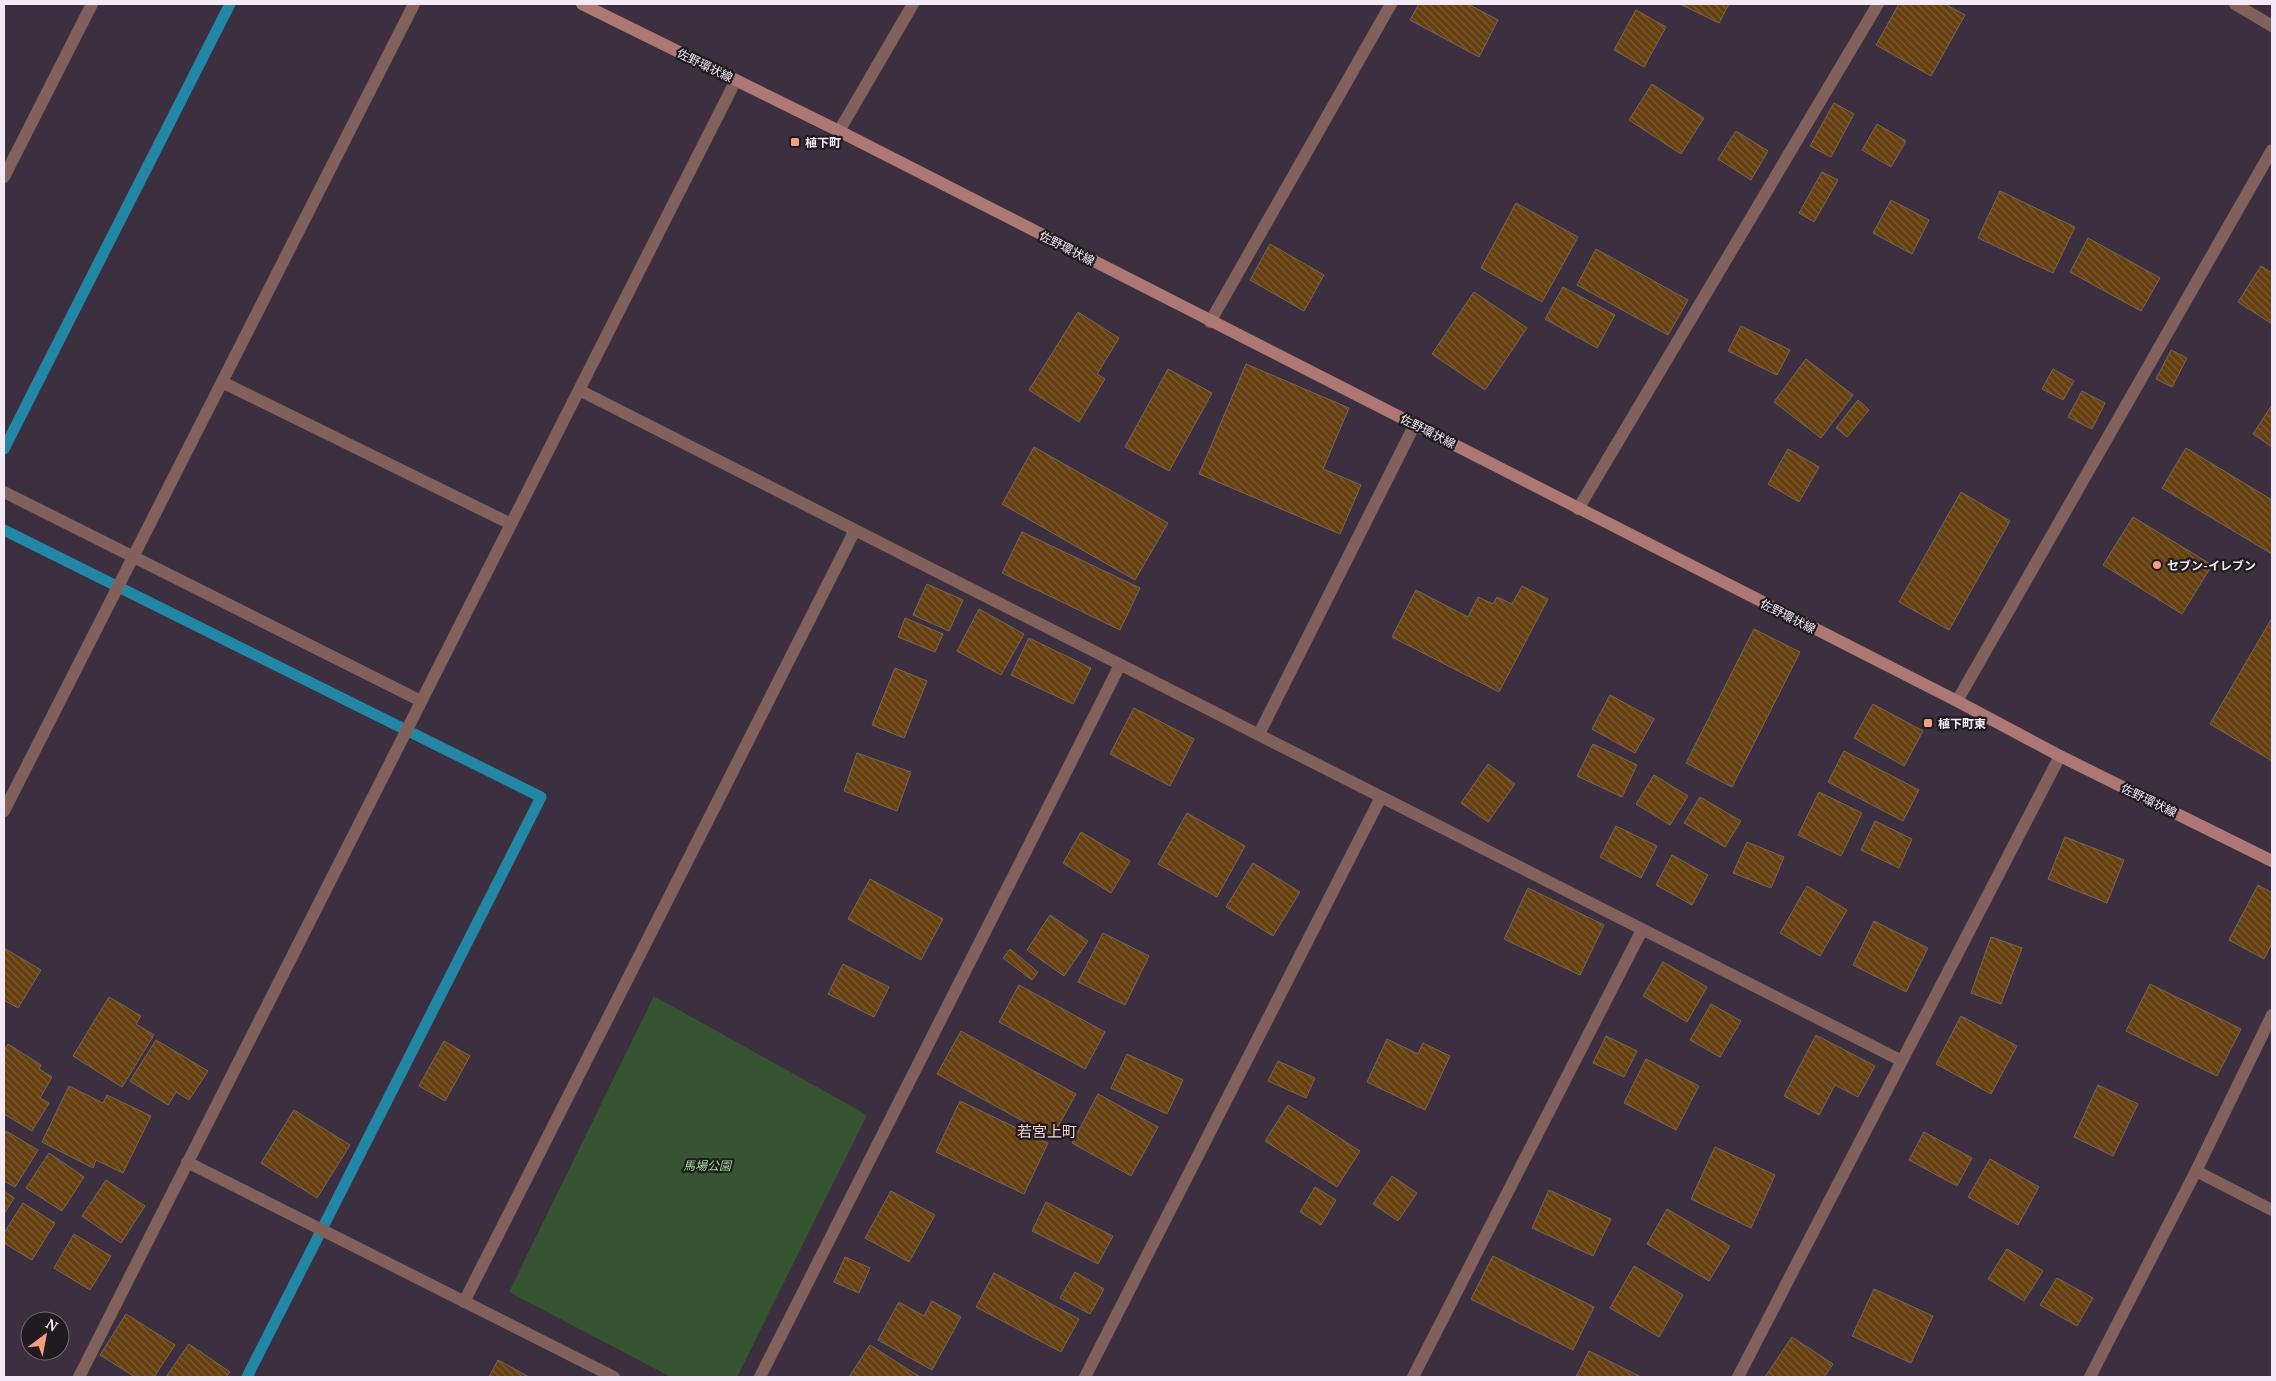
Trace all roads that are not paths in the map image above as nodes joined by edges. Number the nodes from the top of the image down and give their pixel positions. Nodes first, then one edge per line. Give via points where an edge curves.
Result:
1 (92, 4) edge
2 (414, 4) edge
3 (582, 4) edge
4 (913, 4) edge
5 (1391, 4) edge
6 (1878, 4) edge
7 (2235, 4) edge
8 (2272, 26) edge
9 (736, 80) junction
10 (839, 131) junction
11 (2272, 150) edge
12 (7, 160) edge
13 (4, 177) edge
14 (1210, 322) junction
15 (222, 382) junction
16 (578, 390) junction
17 (1415, 424) junction
18 (4, 492) edge
19 (1578, 509) junction
20 (511, 524) junction
21 (855, 530) junction
22 (132, 556) junction
23 (1120, 665) junction
24 (421, 701) junction
25 (1957, 701) junction
26 (1259, 734) junction
27 (2060, 756) junction
28 (1381, 797) junction
29 (4, 811) edge
30 (2272, 861) edge
31 (1642, 930) junction
32 (2272, 1015) edge
33 (1902, 1061) junction
34 (187, 1162) junction
35 (2196, 1171) junction
36 (2272, 1210) edge
37 (464, 1302) junction
38 (79, 1377) edge
39 (614, 1377) edge
40 (760, 1377) edge
41 (1085, 1377) edge
42 (1413, 1377) edge
43 (1738, 1377) edge
44 (2090, 1377) edge

1 - 12 street
2 - 15 street
3 - 9 main road, 佐野環状線
4 - 10 street
5 - 14 street
6 - 19 street
7 - 8 street
9 - 10 main road, 佐野環状線
9 - 16 street
10 - 14 main road, 佐野環状線
11 - 25 street
12 - 13 street
14 - 17 main road, 佐野環状線
15 - 20 street
15 - 22 street
16 - 20 street
16 - 21 street
17 - 19 main road, 佐野環状線
17 - 26 street
18 - 22 street
19 - 25 main road, 佐野環状線
20 - 24 street
21 - 23 street
21 - 37 street
22 - 24 street
22 - 29 street
23 - 26 street
23 - 40 street
24 - 34 street
25 - 27 main road, 佐野環状線
26 - 28 street
27 - 30 main road, 佐野環状線
27 - 33 street
28 - 31 street
28 - 41 street
31 - 33 street
31 - 42 street
32 - 35 street
33 - 43 street
34 - 37 street
34 - 38 street
35 - 36 street
35 - 44 street
37 - 39 street

